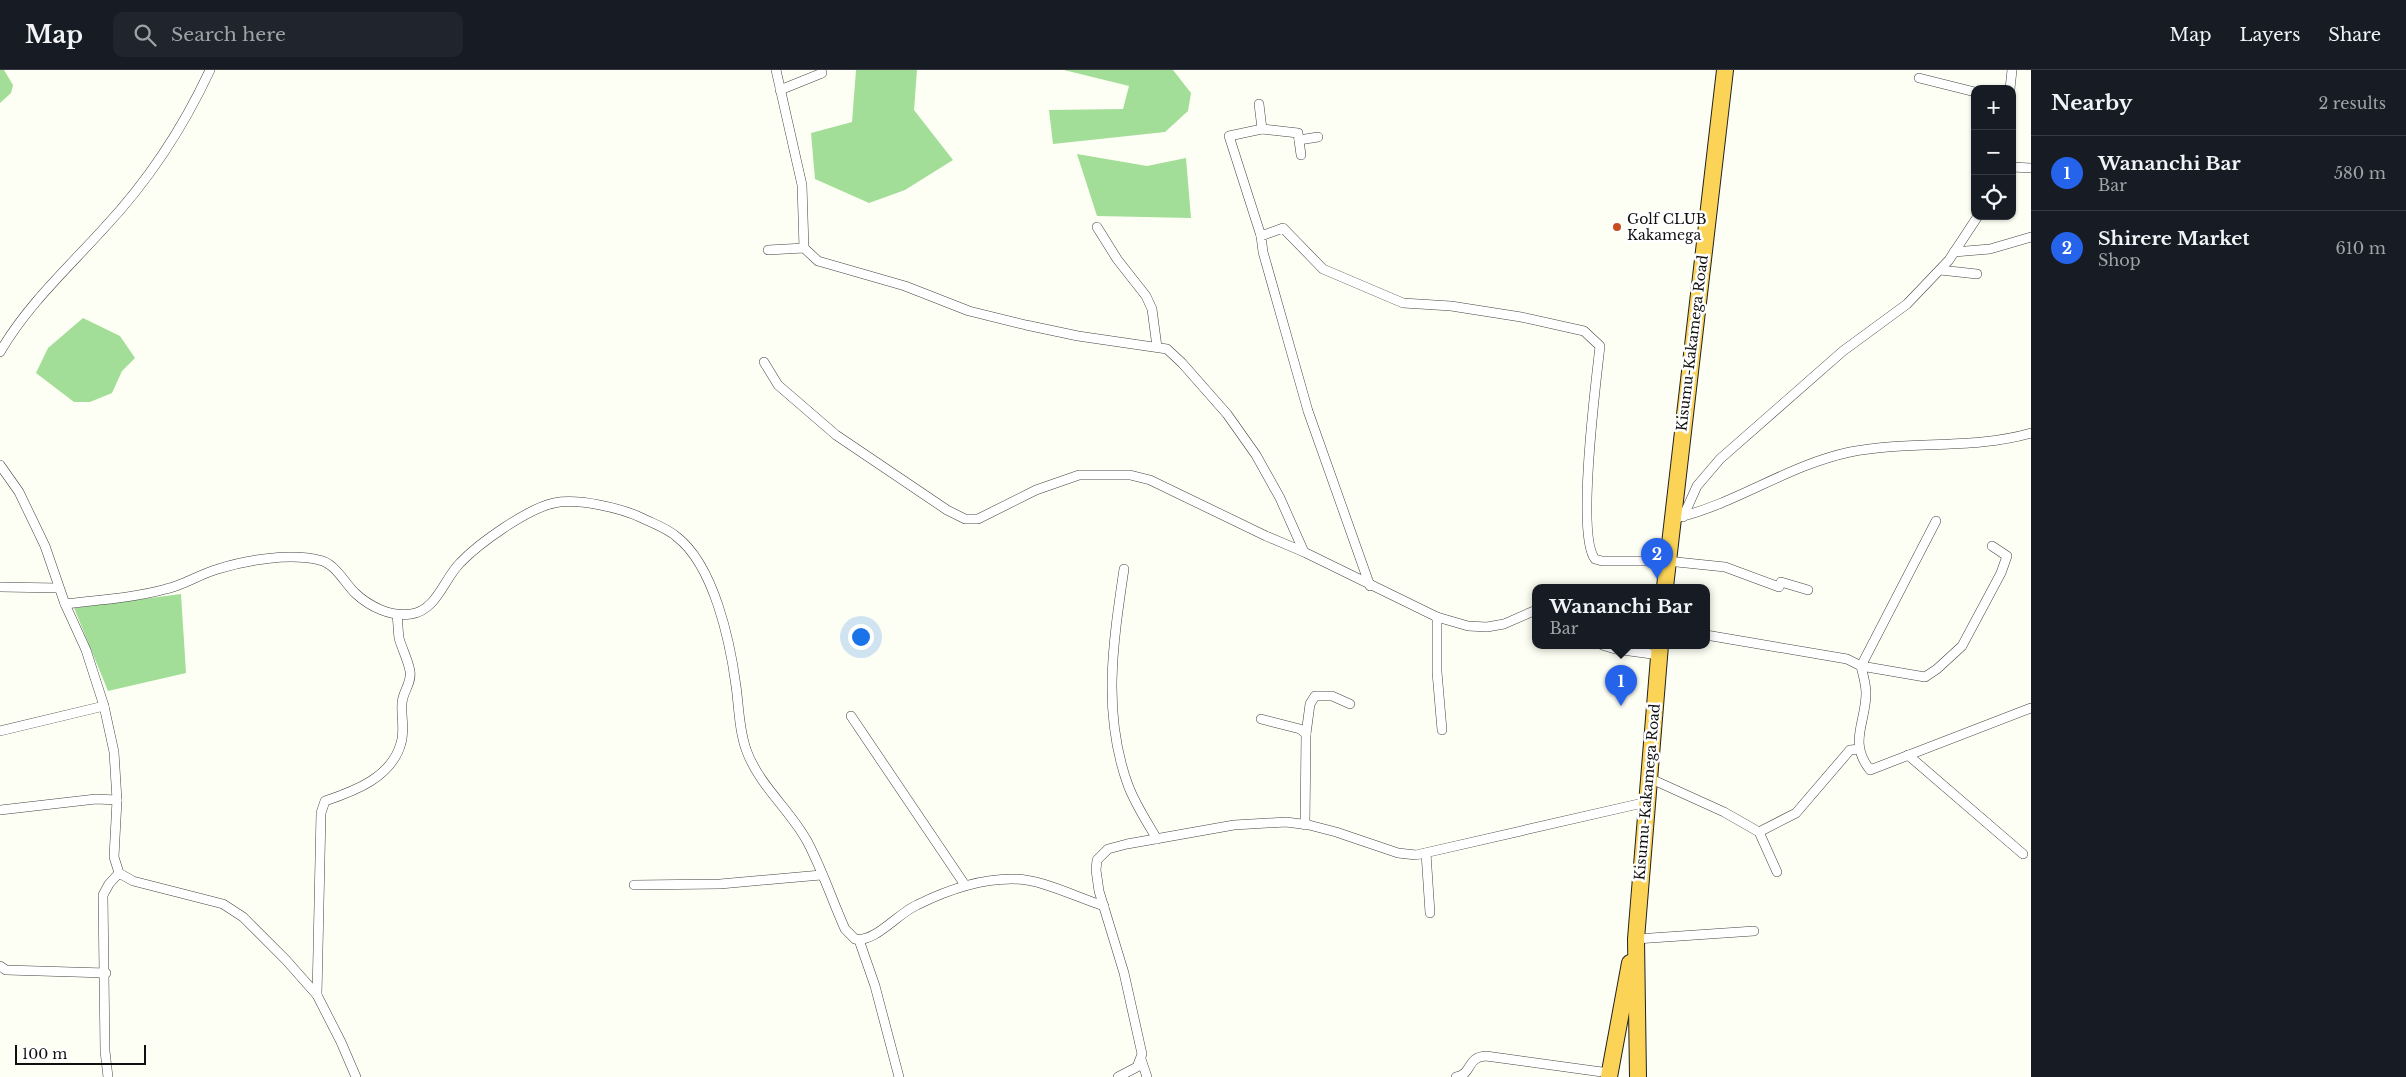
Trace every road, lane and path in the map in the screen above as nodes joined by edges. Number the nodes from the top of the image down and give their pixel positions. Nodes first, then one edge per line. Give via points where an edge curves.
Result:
1 (210, 70) edge
2 (776, 70) edge
3 (1725, 70) edge
4 (2012, 70) edge
5 (822, 73) dead end
6 (1919, 78) dead end
7 (2010, 85) edge
8 (780, 90) junction
9 (1971, 91) edge
10 (1259, 104) dead end
11 (1262, 129) junction
12 (1318, 137) dead end
13 (1299, 140) junction
14 (1302, 155) dead end
15 (2016, 166) edge
16 (2031, 168) edge
17 (1975, 220) edge
18 (1098, 228) dead end
19 (1261, 236) junction
20 (2031, 236) edge
21 (804, 248) junction
22 (768, 250) dead end
23 (1954, 252) junction
24 (1940, 270) junction
25 (1977, 274) dead end
26 (1157, 347) junction
27 (0, 352) edge
28 (764, 362) dead end
29 (2031, 433) edge
30 (0, 465) edge
31 (1677, 518) junction
32 (1936, 522) dead end
33 (1992, 546) dead end
34 (1304, 552) junction
35 (1667, 561) junction
36 (1124, 569) dead end
37 (1665, 584) edge
38 (1370, 586) junction
39 (0, 587) edge
40 (59, 588) junction
41 (1808, 590) dead end
42 (65, 604) junction
43 (1532, 612) edge
44 (397, 615) junction
45 (1437, 617) junction
46 (1710, 636) edge
47 (1614, 649) edge
48 (1659, 650) edge
49 (1861, 666) junction
50 (1350, 704) dead end
51 (104, 706) junction
52 (2031, 708) edge
53 (851, 716) dead end
54 (1261, 719) dead end
55 (1442, 730) dead end
56 (0, 731) edge
57 (1306, 734) junction
58 (1859, 749) junction
59 (1908, 755) junction
60 (1649, 778) junction
61 (117, 800) junction
62 (1647, 802) junction
63 (0, 810) edge
64 (1305, 825) junction
65 (1759, 832) junction
66 (1157, 839) junction
67 (1426, 853) junction
68 (2022, 854) dead end
69 (1777, 872) dead end
70 (118, 873) junction
71 (821, 876) junction
72 (634, 885) dead end
73 (965, 885) junction
74 (1104, 906) junction
75 (1430, 913) dead end
76 (1754, 931) dead end
77 (1636, 938) junction
78 (859, 940) junction
79 (0, 966) edge
80 (106, 974) junction
81 (317, 994) junction
82 (1141, 1059) junction
83 (1609, 1075) edge
84 (108, 1077) edge
85 (356, 1077) edge
86 (899, 1077) edge
87 (1118, 1077) edge
88 (1147, 1077) edge
89 (1456, 1077) edge
90 (1638, 1077) edge

1 - 27 street via 192,109 161,160 106,227 38,299
2 - 8 street
3 - 31 highway, Kisumu-Kakamega Road
4 - 7 street
5 - 8 street
6 - 9 street
8 - 21 street via 802,185
10 - 11 street
11 - 13 street via 1298,133
11 - 19 street via 1229,136
12 - 13 street
13 - 14 street
15 - 16 street
17 - 23 street
18 - 26 street via 1152,309
19 - 35 street via 1282,228 1323,269 1403,303 1521,316 1584,331 1600,346 1588,494 1588,547 1595,559 1602,561
19 - 38 street via 1308,411
20 - 23 street via 1990,249
21 - 22 street
21 - 26 street via 818,261 905,286 969,311 1078,336
23 - 24 street
24 - 25 street
24 - 31 street via 1908,304 1843,351 1720,459 1697,486
26 - 34 street via 1167,349 1182,362 1232,421 1280,498
28 - 34 street via 778,385 836,435 965,519 985,517 1064,479 1093,474 1130,475 1150,480
29 - 31 street via 1993,441 1851,452 1812,462
30 - 40 street via 19,492 45,546
31 - 35 highway, Kisumu-Kakamega Road
32 - 49 street
33 - 49 street via 2007,556 2001,573 1962,646 1951,657 1925,677
34 - 38 street
35 - 37 highway, Kisumu-Kakamega Road
35 - 41 street via 1725,567 1779,587 1781,582
36 - 66 street via 1111,674 1116,751 1128,787
38 - 45 street
39 - 40 street
40 - 42 street
42 - 44 street via 168,589 216,570 253,561 304,558 322,560 338,572 356,594 380,610
42 - 51 street via 86,650
43 - 45 street via 1487,628
44 - 71 street via 421,612 435,599 459,564 486,541 552,503 578,503 614,509 668,530 692,552 716,602 726,631 746,750 758,773 804,836
44 - 81 street via 399,638 410,671 410,680 403,695 402,742 395,758 382,772 356,790 325,801 321,814
45 - 55 street
46 - 49 street via 1846,659
47 - 48 street
48 - 60 highway, Kisumu-Kakamega Road
49 - 58 street via 1866,693
50 - 57 street via 1332,696 1315,696 1311,701
51 - 56 street
51 - 61 street via 114,752
52 - 59 street
53 - 73 street
54 - 57 street via 1300,729
57 - 64 street
58 - 59 street via 1870,770
58 - 65 street via 1850,750 1796,813
59 - 68 street
60 - 62 highway, Kisumu-Kakamega Road
60 - 65 street via 1724,812
61 - 63 street via 96,799
61 - 70 street via 114,857
62 - 67 street
62 - 77 highway, Kisumu-Kakamega Road
64 - 66 street via 1286,822 1234,825
64 - 67 street via 1398,853
65 - 69 street
66 - 74 street via 1113,848 1097,860 1097,878
67 - 75 street
70 - 80 street via 104,895
70 - 81 street via 133,881 223,904 242,917
71 - 72 street via 720,884
71 - 78 street via 844,929
73 - 74 street via 1013,879 1028,881
73 - 78 street via 915,905 872,937
74 - 82 street via 1141,1041
76 - 77 street
77 - 83 highway, Kisumu-Kakamega Road
77 - 90 highway, Kisumu-Kakamega Road
78 - 86 street
79 - 80 street via 6,970
80 - 84 street via 105,1052
81 - 85 street
82 - 87 street via 1137,1067
82 - 88 street
83 - 89 street via 1478,1056 1468,1071

